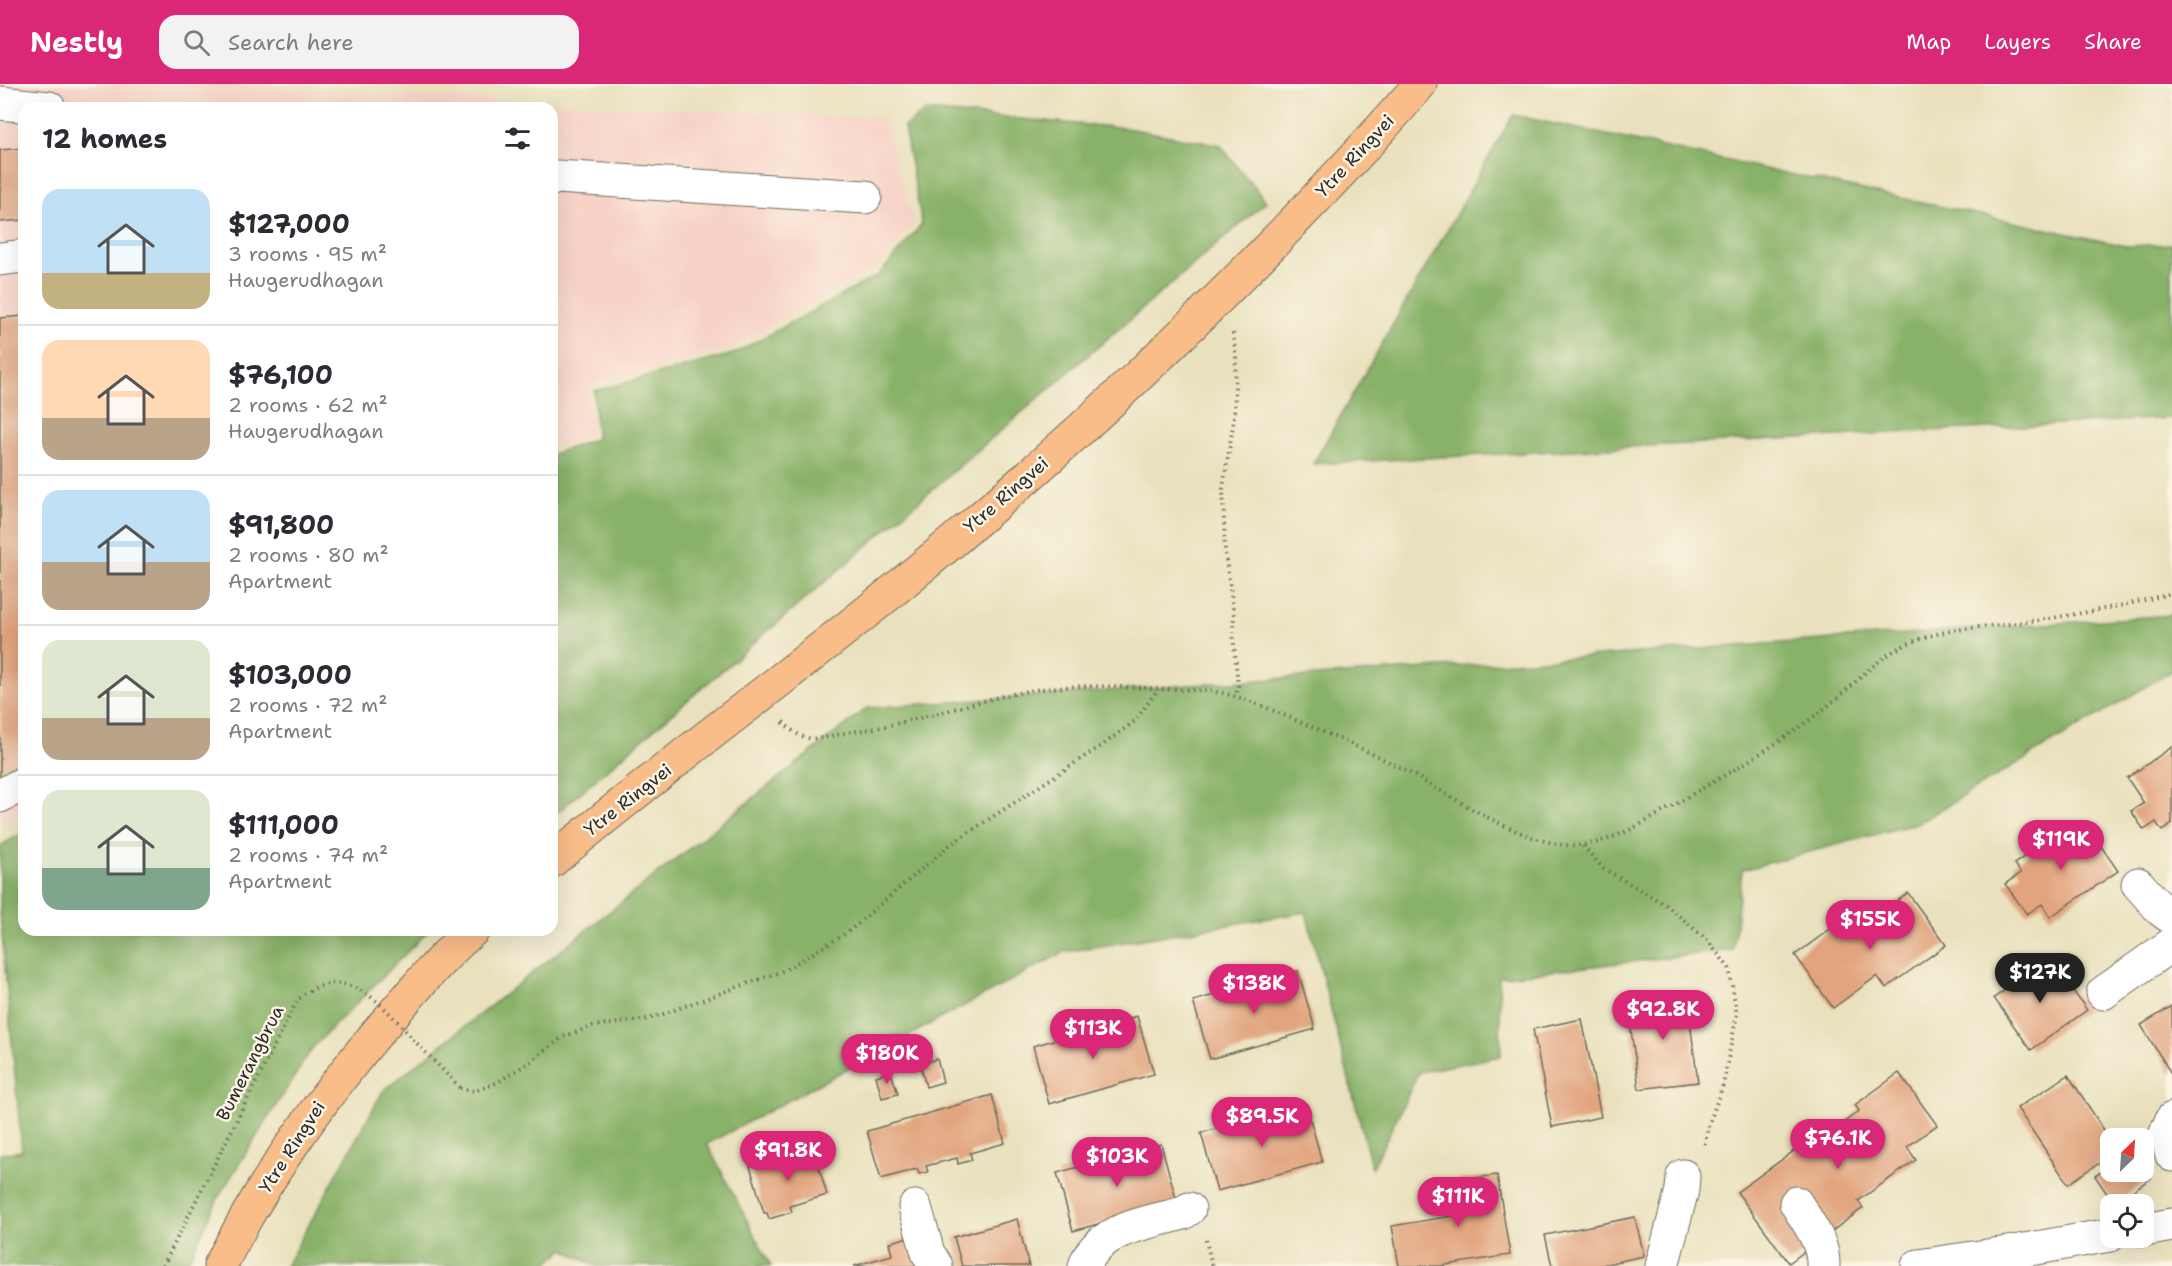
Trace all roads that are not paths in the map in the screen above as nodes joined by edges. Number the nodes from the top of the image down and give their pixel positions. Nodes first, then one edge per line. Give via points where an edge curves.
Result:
1 (1420, 84) edge
2 (0, 103) edge
3 (18, 105) edge
4 (558, 177) edge
5 (865, 197) dead end
6 (18, 257) edge
7 (0, 259) edge
8 (18, 786) edge
9 (0, 796) edge
10 (558, 856) edge
11 (2138, 884) dead end
12 (2172, 918) edge
13 (467, 936) edge
14 (2172, 944) edge
15 (2103, 993) dead end
16 (2172, 1119) edge
17 (2172, 1155) edge
18 (1683, 1176) road end
19 (1796, 1203) dead end
20 (915, 1207) dead end
21 (1189, 1209) dead end
22 (2172, 1225) edge
23 (2154, 1228) edge
24 (2100, 1237) edge
25 (220, 1266) edge
26 (936, 1266) edge
27 (1085, 1266) edge
28 (1662, 1266) edge
29 (1823, 1266) edge
30 (1918, 1266) edge

1 - 10 main road, Ytre Ringvei via 1342,172 1238,279 1004,498
2 - 3 street
4 - 5 street
6 - 7 street
8 - 9 street
11 - 12 street
13 - 25 main road, Ytre Ringvei via 420,983 345,1070 284,1158
14 - 15 street
16 - 17 street via 2166,1133
18 - 28 street
19 - 29 street via 1823,1251
20 - 26 street via 928,1253
21 - 27 street via 1106,1239 1092,1252
22 - 23 street
24 - 30 street

